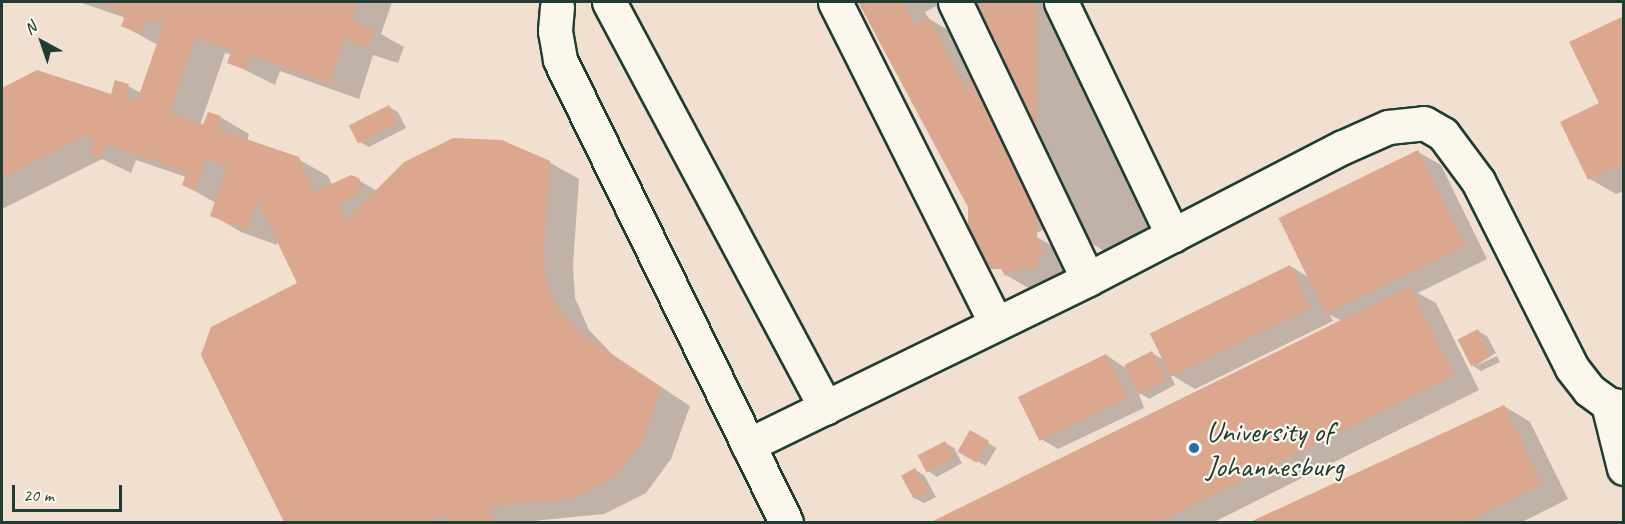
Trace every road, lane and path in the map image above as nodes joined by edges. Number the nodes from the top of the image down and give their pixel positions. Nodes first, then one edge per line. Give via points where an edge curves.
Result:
1 (595, 2) edge
2 (609, 2) edge
3 (835, 2) edge
4 (955, 2) edge
5 (1061, 2) edge
6 (553, 4) edge
7 (1173, 236) junction
8 (1088, 279) junction
9 (996, 323) junction
10 (1616, 406) edge
11 (826, 408) junction
12 (748, 446) junction
13 (1623, 468) edge
14 (786, 522) edge

1 - 6 lane via 570,11
2 - 11 lane
3 - 9 lane
4 - 8 lane
5 - 7 lane
6 - 12 lane via 560,60
7 - 8 lane
7 - 10 lane via 1388,126 1424,123 1443,134 1478,181 1572,368 1589,390
8 - 9 lane
9 - 11 lane
10 - 13 lane
11 - 12 lane
12 - 14 lane

